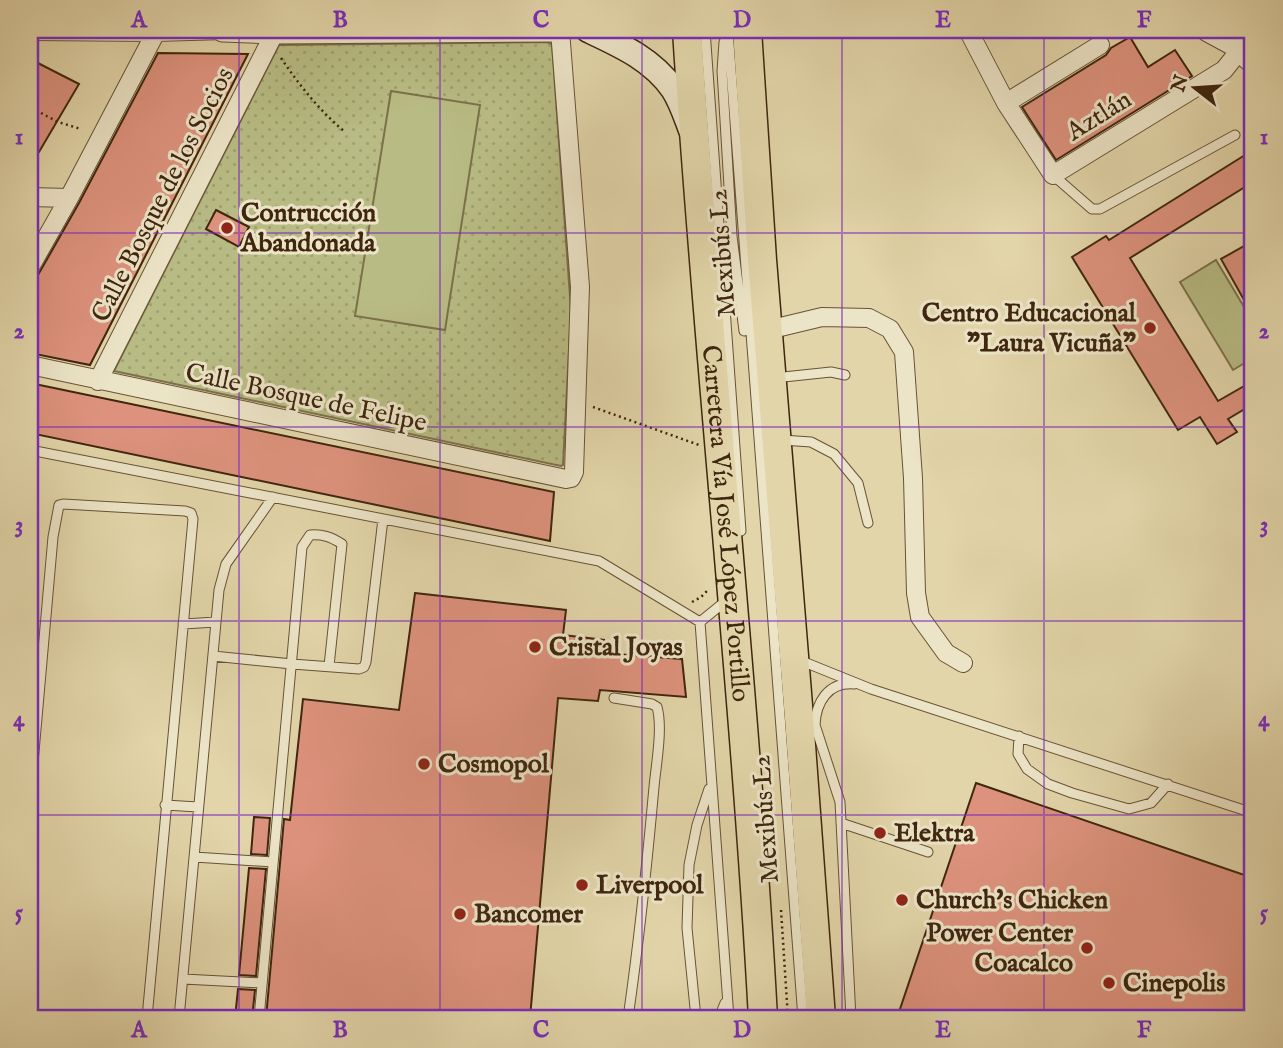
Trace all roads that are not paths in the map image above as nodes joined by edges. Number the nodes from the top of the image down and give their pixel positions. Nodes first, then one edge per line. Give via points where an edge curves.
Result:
1 (233, 30) edge
2 (548, 30) edge
3 (559, 30) edge
4 (588, 30) edge
5 (687, 30) edge
6 (705, 30) edge
7 (726, 30) edge
8 (747, 30) edge
9 (968, 30) edge
10 (1208, 30) edge
11 (30, 31) edge
12 (157, 31) edge
13 (328, 31) edge
14 (272, 38) junction
15 (1101, 44) dead end
16 (1246, 56) edge
17 (1006, 103) junction
18 (693, 135) junction
19 (1235, 135) dead end
20 (1053, 175) junction
21 (30, 197) edge
22 (69, 198) junction
23 (30, 267) edge
24 (768, 330) junction
25 (30, 365) edge
26 (845, 375) dead end
27 (98, 381) junction
28 (763, 388) junction
29 (777, 439) junction
30 (30, 450) edge
31 (272, 497) junction
32 (383, 519) junction
33 (868, 523) dead end
34 (741, 535) dead end
35 (733, 595) junction
36 (216, 622) junction
37 (700, 622) junction
38 (183, 624) junction
39 (213, 656) junction
40 (794, 658) junction
41 (963, 663) dead end
42 (292, 664) junction
43 (329, 666) junction
44 (860, 684) junction
45 (614, 698) dead end
46 (809, 727) junction
47 (1018, 736) junction
48 (711, 782) junction
49 (1168, 784) junction
50 (30, 797) edge
51 (165, 805) junction
52 (198, 807) junction
53 (1253, 813) edge
54 (841, 823) junction
55 (928, 852) dead end
56 (194, 857) junction
57 (274, 862) junction
58 (183, 979) junction
59 (262, 983) junction
60 (727, 998) junction
61 (147, 1018) edge
62 (179, 1018) edge
63 (259, 1018) edge
64 (628, 1018) edge
65 (696, 1018) edge
66 (719, 1018) edge
67 (729, 1018) edge
68 (764, 1018) edge
69 (803, 1018) edge
70 (821, 1018) edge
71 (851, 1018) edge

1 - 12 street
1 - 14 street
2 - 3 street
2 - 13 street
3 - 27 street, Calle Bosque de Felipe via 580,287 571,478
4 - 18 main road via 639,55 655,69 674,90
5 - 18 main road, Carretera Vía José López Portillo
6 - 34 lane, Mexibús L2
7 - 28 lane, Mexibús L2
8 - 24 main road
9 - 17 street, Aztlán
10 - 16 street
11 - 12 street
12 - 22 street
13 - 14 street
14 - 27 street, Calle Bosque de los Socios
15 - 17 street
16 - 20 street, Aztlán
17 - 20 street, Aztlán
18 - 35 main road, Carretera Vía José López Portillo
19 - 20 lane via 1100,209 1092,208
21 - 22 street
22 - 23 street
24 - 28 main road
24 - 41 street via 822,317 869,318 890,329 904,352 920,617 946,653
25 - 27 street, Calle Bosque de Felipe
26 - 28 lane via 831,372
28 - 29 main road
28 - 69 lane, Mexibús L2
29 - 33 lane via 811,442 834,454 858,483
29 - 40 main road
30 - 31 lane
31 - 32 lane
31 - 36 lane via 226,564
32 - 37 lane via 598,561
32 - 43 lane via 366,662 359,669
35 - 37 lane
35 - 68 main road, Carretera Vía José López Portillo
36 - 38 lane
36 - 39 lane
37 - 48 lane
38 - 50 lane via 191,513 59,505
38 - 51 lane
39 - 42 lane
39 - 52 lane
40 - 44 lane
40 - 46 main road
42 - 43 lane
42 - 43 lane via 302,547 310,535 322,534 342,544
42 - 57 lane
44 - 46 lane via 827,693 819,702 815,725
44 - 47 lane
45 - 64 lane via 652,704 658,713 649,852
46 - 54 lane via 840,802
46 - 70 main road
47 - 49 lane
47 - 49 lane via 1018,754 1027,769 1072,793 1129,809 1152,803
48 - 60 lane
48 - 65 lane via 689,865 687,928
49 - 53 lane
51 - 52 lane
51 - 61 lane
52 - 56 lane
54 - 55 lane
54 - 71 lane
56 - 57 lane
56 - 58 lane
57 - 59 lane
58 - 59 lane
58 - 62 lane
59 - 63 lane
60 - 66 lane
60 - 67 lane

